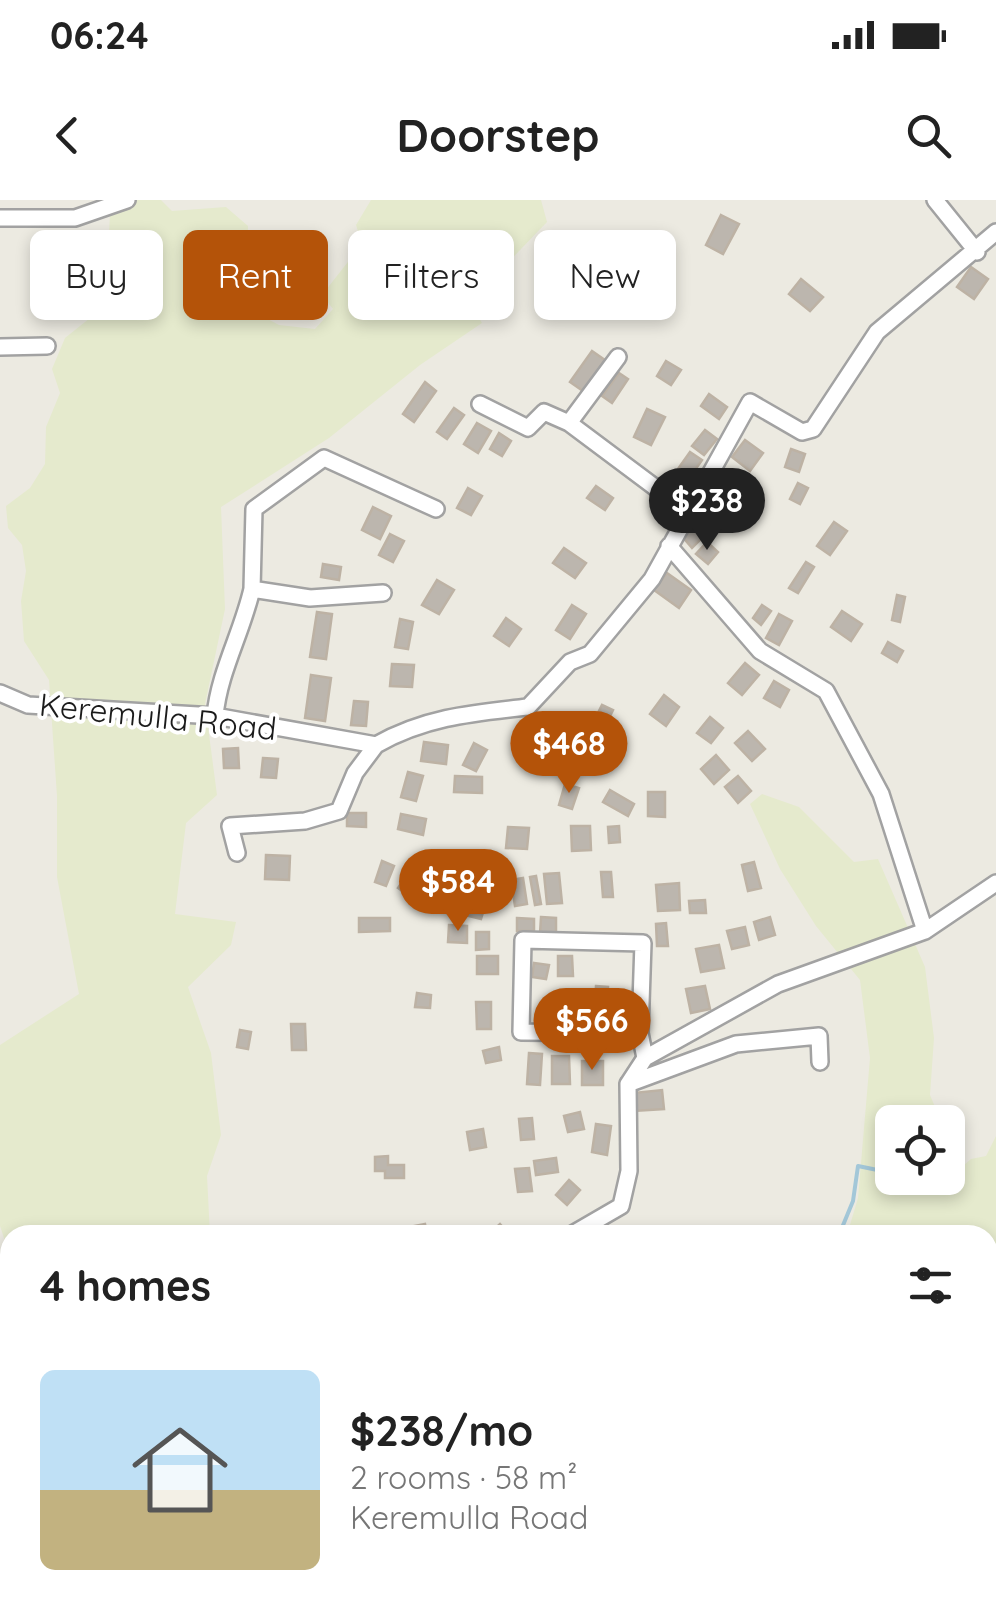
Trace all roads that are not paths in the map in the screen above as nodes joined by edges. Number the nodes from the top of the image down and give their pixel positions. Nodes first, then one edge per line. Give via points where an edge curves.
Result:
1 (127, 200) edge
2 (935, 200) edge
3 (0, 218) edge
4 (996, 232) edge
5 (977, 252) junction
6 (47, 346) dead end
7 (0, 347) edge
8 (618, 357) dead end
9 (480, 404) dead end
10 (569, 423) junction
11 (436, 509) dead end
12 (688, 512) junction
13 (669, 546) junction
14 (252, 589) junction
15 (383, 593) dead end
16 (0, 693) edge
17 (215, 716) junction
18 (376, 745) junction
19 (237, 853) dead end
20 (996, 883) edge
21 (925, 931) junction
22 (640, 1033) junction
23 (644, 1058) junction
24 (820, 1062) dead end
25 (628, 1084) junction
26 (588, 1225) edge

1 - 3 street via 75,218
2 - 5 street
4 - 5 street
5 - 12 street via 877,332 813,429 802,432 750,402
6 - 7 street
8 - 10 street
9 - 10 street via 528,428 544,412
10 - 12 street
11 - 14 street via 324,458 254,509
12 - 13 street
13 - 18 street via 652,579 590,654 570,662 528,706 443,716
13 - 21 street via 760,652 826,691 881,794
14 - 15 street via 310,598
14 - 17 street via 218,686
16 - 17 street, Keremulla Road via 28,705
17 - 18 street, Keremulla Road
18 - 19 street via 355,773 340,811 305,822 230,826
20 - 21 street
21 - 23 street via 778,984
22 - 22 street via 643,943 523,940 521,1032
22 - 23 street
23 - 25 street
24 - 25 street via 819,1036 736,1044
25 - 26 street via 629,1171 621,1206

